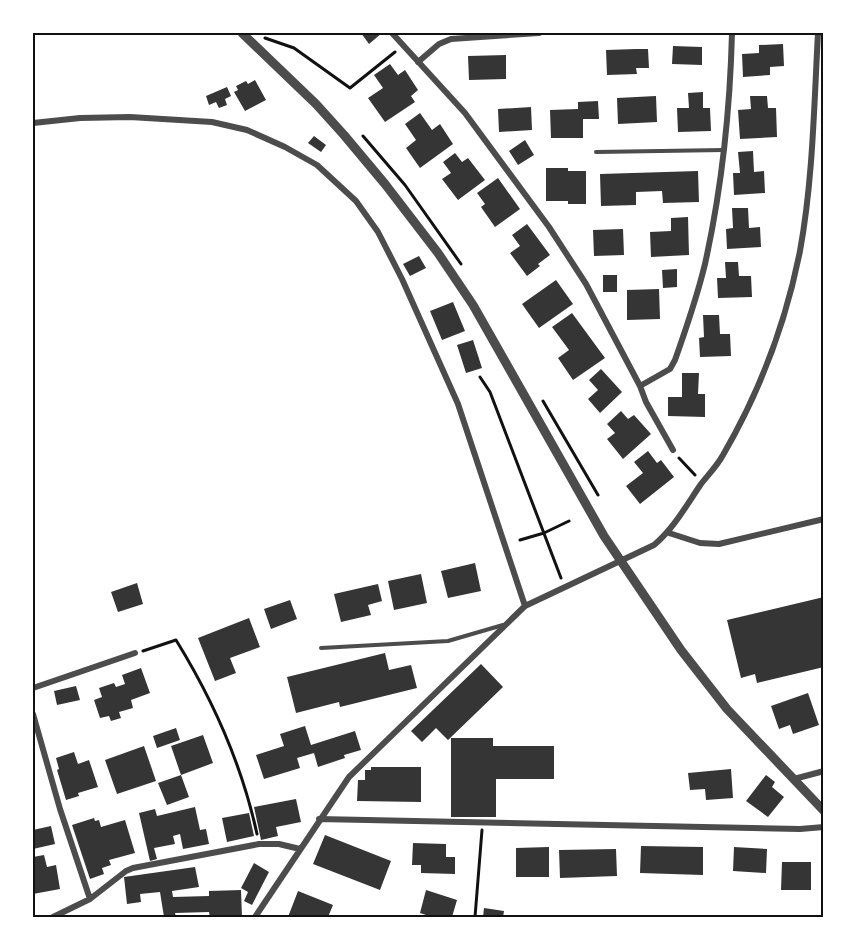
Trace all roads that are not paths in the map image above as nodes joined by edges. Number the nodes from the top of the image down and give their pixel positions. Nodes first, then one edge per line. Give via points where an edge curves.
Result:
1 (242, 33) edge
2 (392, 33) edge
3 (539, 33) edge
4 (732, 33) edge
5 (818, 33) edge
6 (418, 62) junction
7 (33, 123) edge
8 (724, 150) junction
9 (596, 152) dead end
10 (640, 386) junction
11 (674, 450) dead end
12 (824, 519) edge
13 (669, 533) junction
14 (620, 560) junction
15 (525, 606) junction
16 (507, 624) junction
17 (321, 648) dead end
18 (135, 653) road end
19 (33, 688) edge
20 (33, 714) edge
21 (35, 729) edge
22 (824, 771) edge
23 (794, 779) junction
24 (824, 811) edge
25 (319, 819) junction
26 (824, 827) edge
27 (300, 849) junction
28 (90, 899) junction
29 (53, 917) edge
30 (255, 917) edge

1 - 14 street via 316,104 418,227 473,305
2 - 6 street
3 - 6 street via 451,39
4 - 8 street
5 - 13 street via 805,218 790,292 763,375 722,458
6 - 10 street via 465,113 549,227 586,284
7 - 15 street via 130,117 212,122 246,130 317,165 356,201 378,232 402,279 458,404
8 - 9 lane
8 - 10 street via 704,266 675,360 670,369
10 - 11 street
12 - 13 street via 719,543 700,543
13 - 14 street via 654,545
14 - 15 street
14 - 23 street via 727,709
15 - 16 street
16 - 17 lane via 448,641
16 - 25 street via 349,777
18 - 19 street
20 - 21 street
21 - 28 street
22 - 23 street
23 - 24 street
25 - 26 street
25 - 27 street
27 - 28 street via 259,844 133,868
27 - 30 street
28 - 29 street

